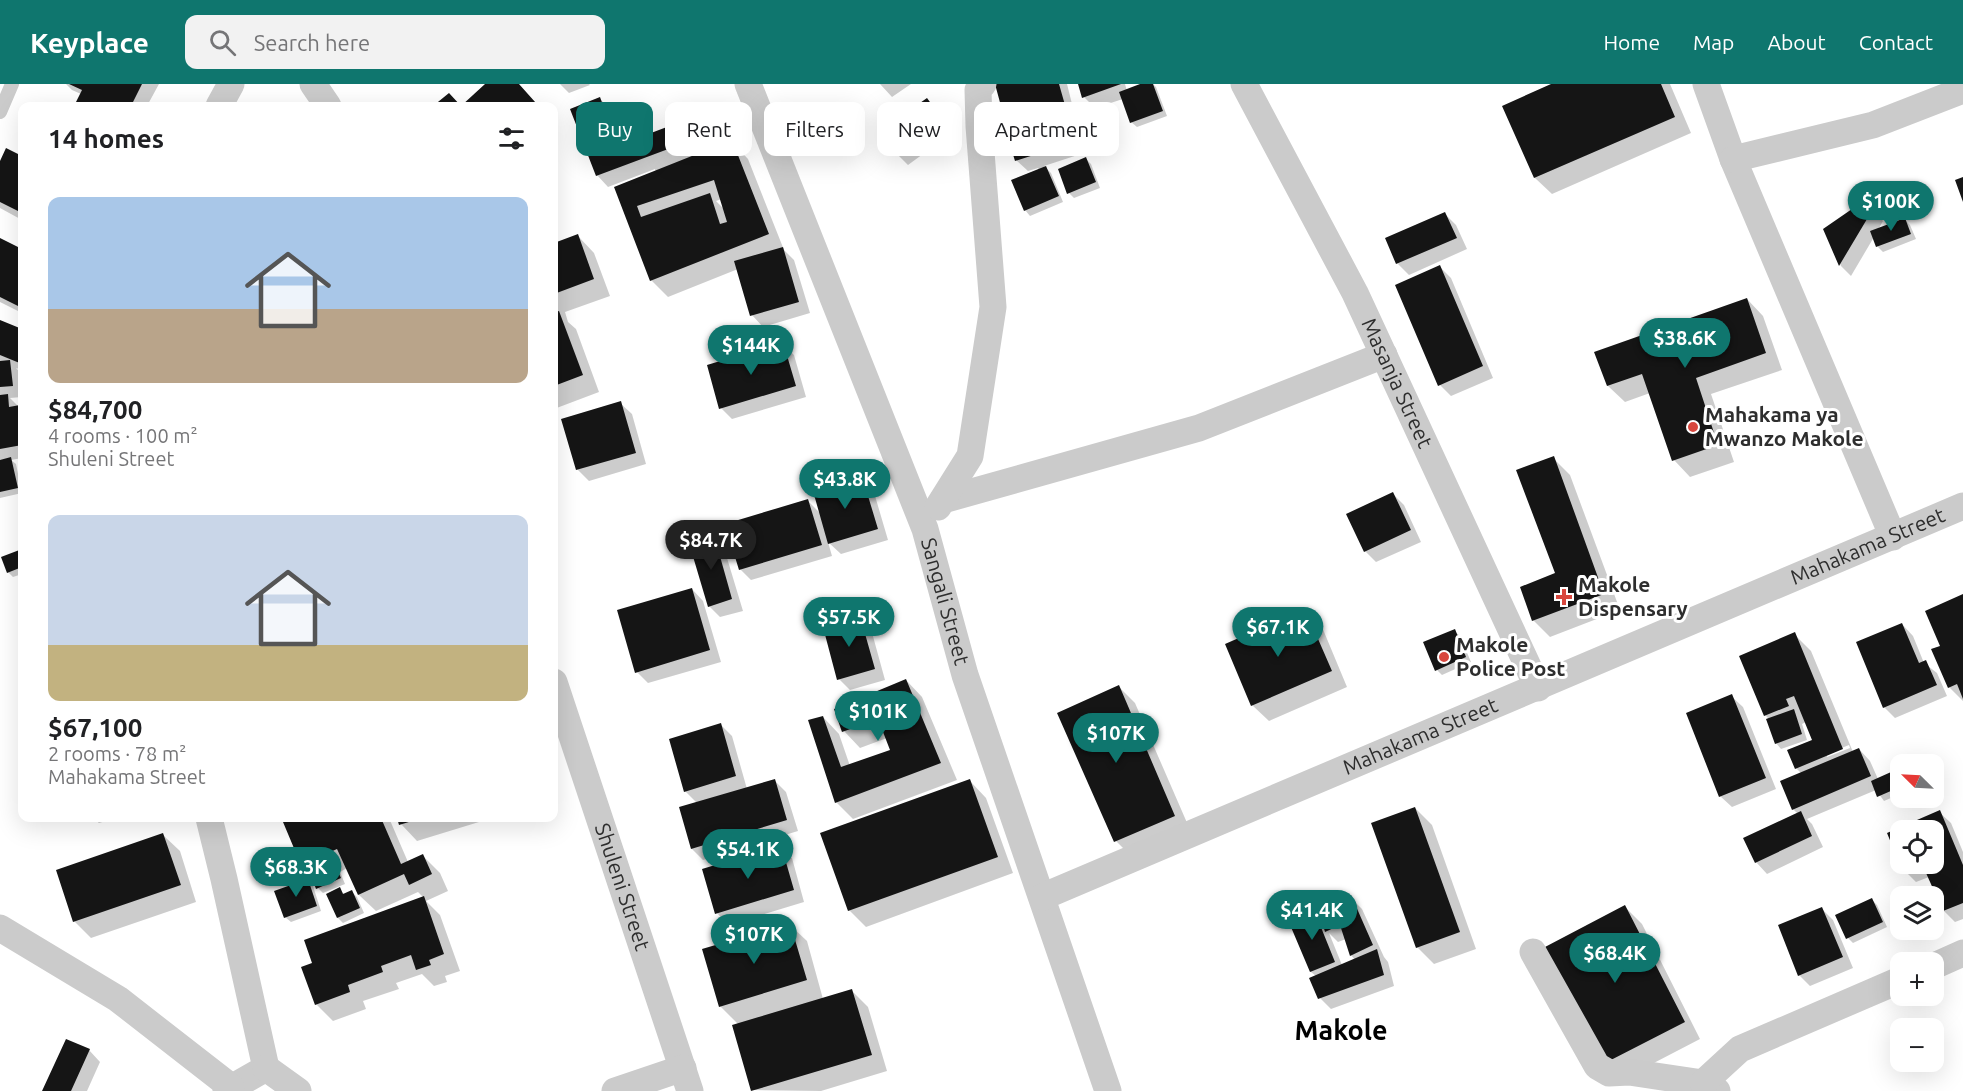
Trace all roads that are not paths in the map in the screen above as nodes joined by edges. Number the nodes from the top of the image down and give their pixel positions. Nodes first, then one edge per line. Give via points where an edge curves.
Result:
1 (12, 84) edge
2 (231, 84) edge
3 (313, 84) edge
4 (747, 84) edge
5 (983, 84) edge
6 (1244, 84) edge
7 (1706, 84) edge
8 (1963, 90) edge
9 (221, 102) edge
10 (325, 102) edge
11 (0, 112) edge
12 (1733, 159) junction
13 (1384, 355) junction
14 (943, 500) junction
15 (1963, 506) edge
16 (925, 529) junction
17 (1893, 537) junction
18 (1538, 688) junction
19 (558, 694) edge
20 (210, 822) edge
21 (1042, 897) junction
22 (0, 928) edge
23 (1533, 952) dead end
24 (1963, 953) edge
25 (1944, 962) edge
26 (1890, 984) edge
27 (266, 1068) junction
28 (687, 1079) edge
29 (1710, 1087) edge
30 (228, 1089) edge
31 (298, 1091) edge
32 (615, 1091) edge
33 (1108, 1091) edge

1 - 11 lane
2 - 9 street
3 - 10 street
4 - 16 street, Sangali Street
5 - 14 street via 978,90 979,126 993,307 970,456
6 - 13 street, Masanja Street
7 - 12 street
8 - 12 street via 1873,125
12 - 17 street
13 - 14 street via 1199,428
13 - 18 street, Masanja Street
14 - 16 street
15 - 17 street, Mahakama Street
16 - 21 street, Sangali Street via 965,675
17 - 18 street, Mahakama Street
18 - 21 street, Mahakama Street
19 - 28 street, Shuleni Street
20 - 27 street
21 - 33 street, Sangali Street
22 - 30 street via 118,999
23 - 29 street via 1598,1066 1609,1073 1629,1072
24 - 25 street
26 - 29 street via 1740,1049
27 - 30 street
27 - 31 street
28 - 32 street

